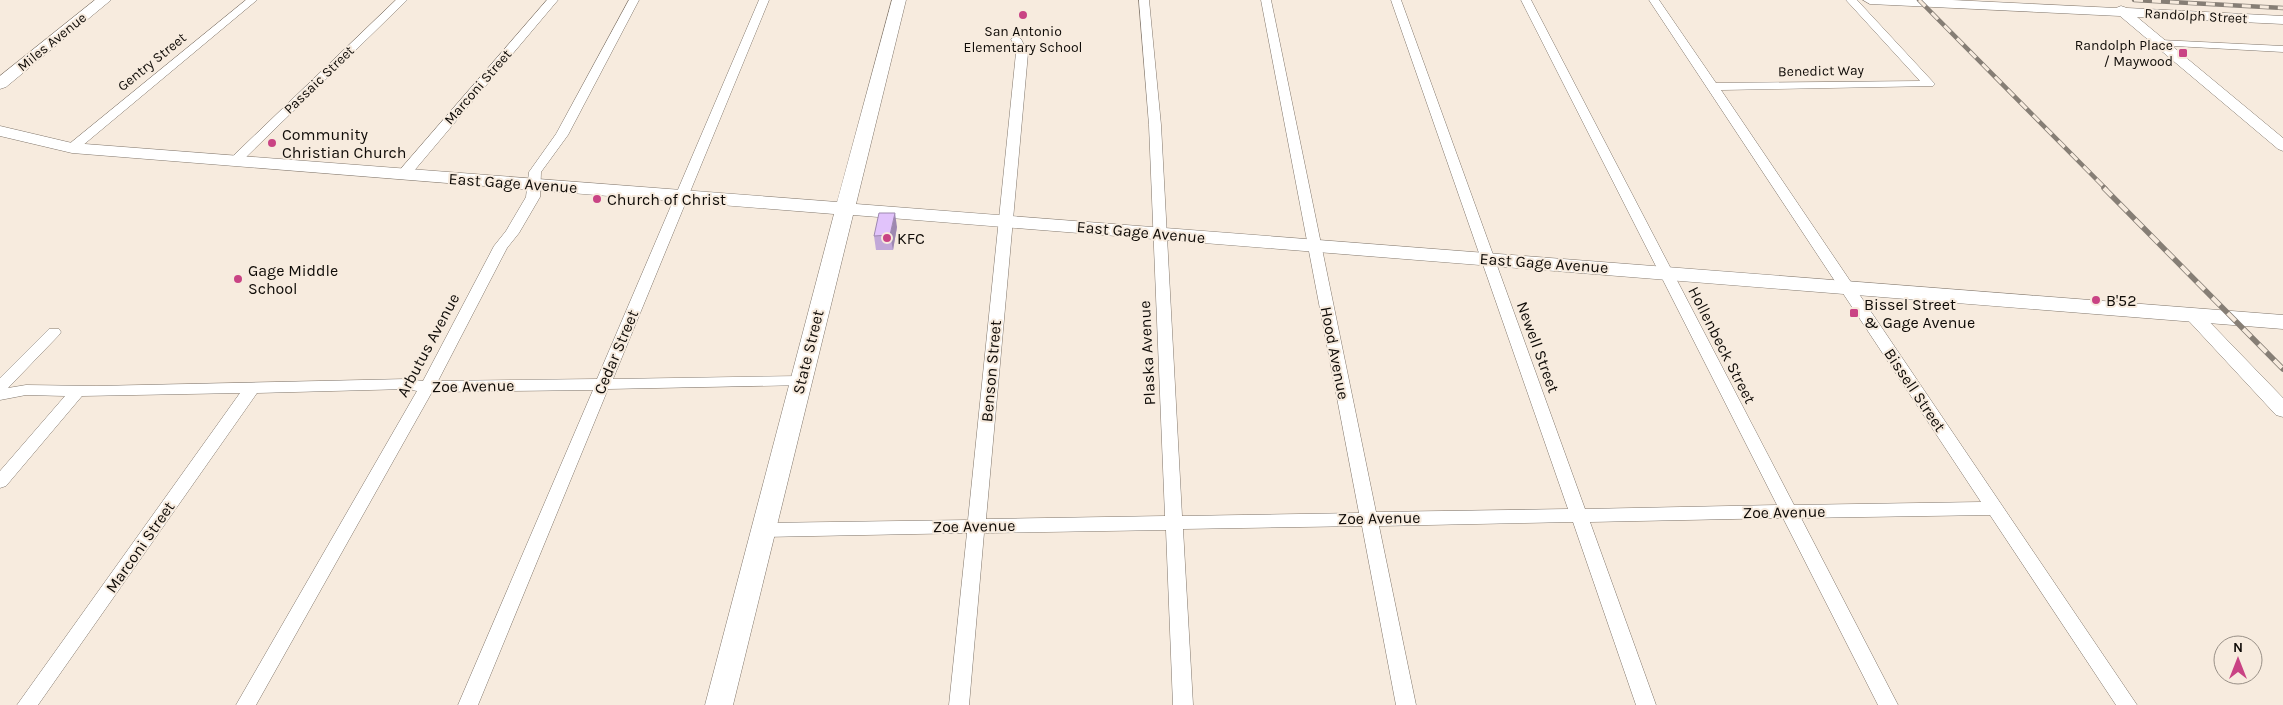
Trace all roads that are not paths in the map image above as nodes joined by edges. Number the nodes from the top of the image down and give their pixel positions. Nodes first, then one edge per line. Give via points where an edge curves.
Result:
1 (104, 0) edge
2 (252, 0) edge
3 (402, 0) edge
4 (553, 0) edge
5 (634, 0) edge
6 (764, 0) edge
7 (899, 0) edge
8 (1144, 0) edge
9 (1266, 0) edge
10 (1396, 0) edge
11 (1526, 0) edge
12 (1654, 0) edge
13 (1851, 0) edge
14 (1870, 0) edge
15 (2109, 0) edge
16 (2123, 12) junction
17 (2283, 20) edge
18 (1016, 39) dead end
19 (2160, 43) junction
20 (2283, 50) edge
21 (0, 84) edge
22 (1713, 87) junction
23 (0, 131) edge
24 (2283, 146) edge
25 (72, 148) junction
26 (235, 161) junction
27 (403, 174) junction
28 (533, 184) junction
29 (681, 196) junction
30 (845, 210) junction
31 (1005, 222) junction
32 (1158, 234) junction
33 (1315, 246) junction
34 (1487, 259) junction
35 (1666, 273) junction
36 (1847, 288) junction
37 (2193, 315) junction
38 (2283, 322) edge
39 (54, 332) dead end
40 (801, 381) junction
41 (603, 384) junction
42 (426, 387) junction
43 (2, 388) edge
44 (252, 388) junction
45 (79, 390) junction
46 (2283, 410) edge
47 (0, 482) edge
48 (1995, 508) junction
49 (1788, 511) junction
50 (1578, 515) junction
51 (1369, 518) junction
52 (1173, 522) junction
53 (977, 526) junction
54 (763, 530) junction
55 (27, 705) edge
56 (246, 705) edge
57 (468, 705) edge
58 (719, 705) edge
59 (959, 705) edge
60 (1183, 705) edge
61 (1406, 705) edge
62 (1646, 705) edge
63 (1888, 705) edge
64 (2127, 705) edge

1 - 21 main road, Miles Avenue
2 - 25 street, Gentry Street
3 - 26 street, Passaic Street
4 - 27 street, Marconi Street
5 - 28 street, Arbutus Avenue via 562,135 535,172
6 - 29 street, Cedar Street
7 - 30 main road, State Street
8 - 32 street, Plaska Avenue via 1155,125
9 - 33 street, Hood Avenue
10 - 34 street, Newell Street
11 - 35 street, Hollenbeck Street
12 - 22 street, Bissell Street
13 - 22 street, Benedict Way via 1929,84
14 - 16 street, Randolph Street
15 - 16 street
16 - 17 street, Randolph Street
16 - 19 street
18 - 31 street, Benson Street via 1022,53
19 - 20 street
19 - 24 street
22 - 36 street, Bissell Street
23 - 25 main road, East Gage Avenue
25 - 26 main road, East Gage Avenue
26 - 27 main road, East Gage Avenue
27 - 28 main road, East Gage Avenue
28 - 29 main road, East Gage Avenue
28 - 42 street, Arbutus Avenue via 532,197 501,246
29 - 30 main road, East Gage Avenue
29 - 41 street, Cedar Street
30 - 31 main road, East Gage Avenue
30 - 40 main road, State Street
31 - 32 main road, East Gage Avenue
31 - 53 street, Benson Street
32 - 33 main road, East Gage Avenue
32 - 52 street, Plaska Avenue
33 - 34 main road, East Gage Avenue
33 - 51 street, Hood Avenue
34 - 35 main road, East Gage Avenue
34 - 50 street, Newell Street
35 - 36 main road, East Gage Avenue
35 - 49 street, Hollenbeck Street
36 - 37 main road, East Gage Avenue
36 - 48 street, Bissell Street
37 - 38 main road, East Gage Avenue
37 - 46 street
39 - 43 street
40 - 41 street, Zoe Avenue
40 - 54 main road, State Street
41 - 42 street, Zoe Avenue
41 - 57 street, Cedar Street
42 - 44 street, Zoe Avenue via 407,384
42 - 56 street, Arbutus Avenue
43 - 45 street, Zoe Avenue
44 - 45 street, Zoe Avenue
44 - 55 street, Marconi Street
45 - 47 street
48 - 49 street, Zoe Avenue
48 - 64 street, Bissell Street
49 - 50 street, Zoe Avenue
49 - 63 street, Hollenbeck Street
50 - 51 street, Zoe Avenue
50 - 62 street, Newell Street
51 - 52 street, Zoe Avenue
51 - 61 street, Hood Avenue
52 - 53 street, Zoe Avenue
52 - 60 street, Plaska Avenue
53 - 54 street, Zoe Avenue
53 - 59 street, Benson Street
54 - 58 main road, State Street

